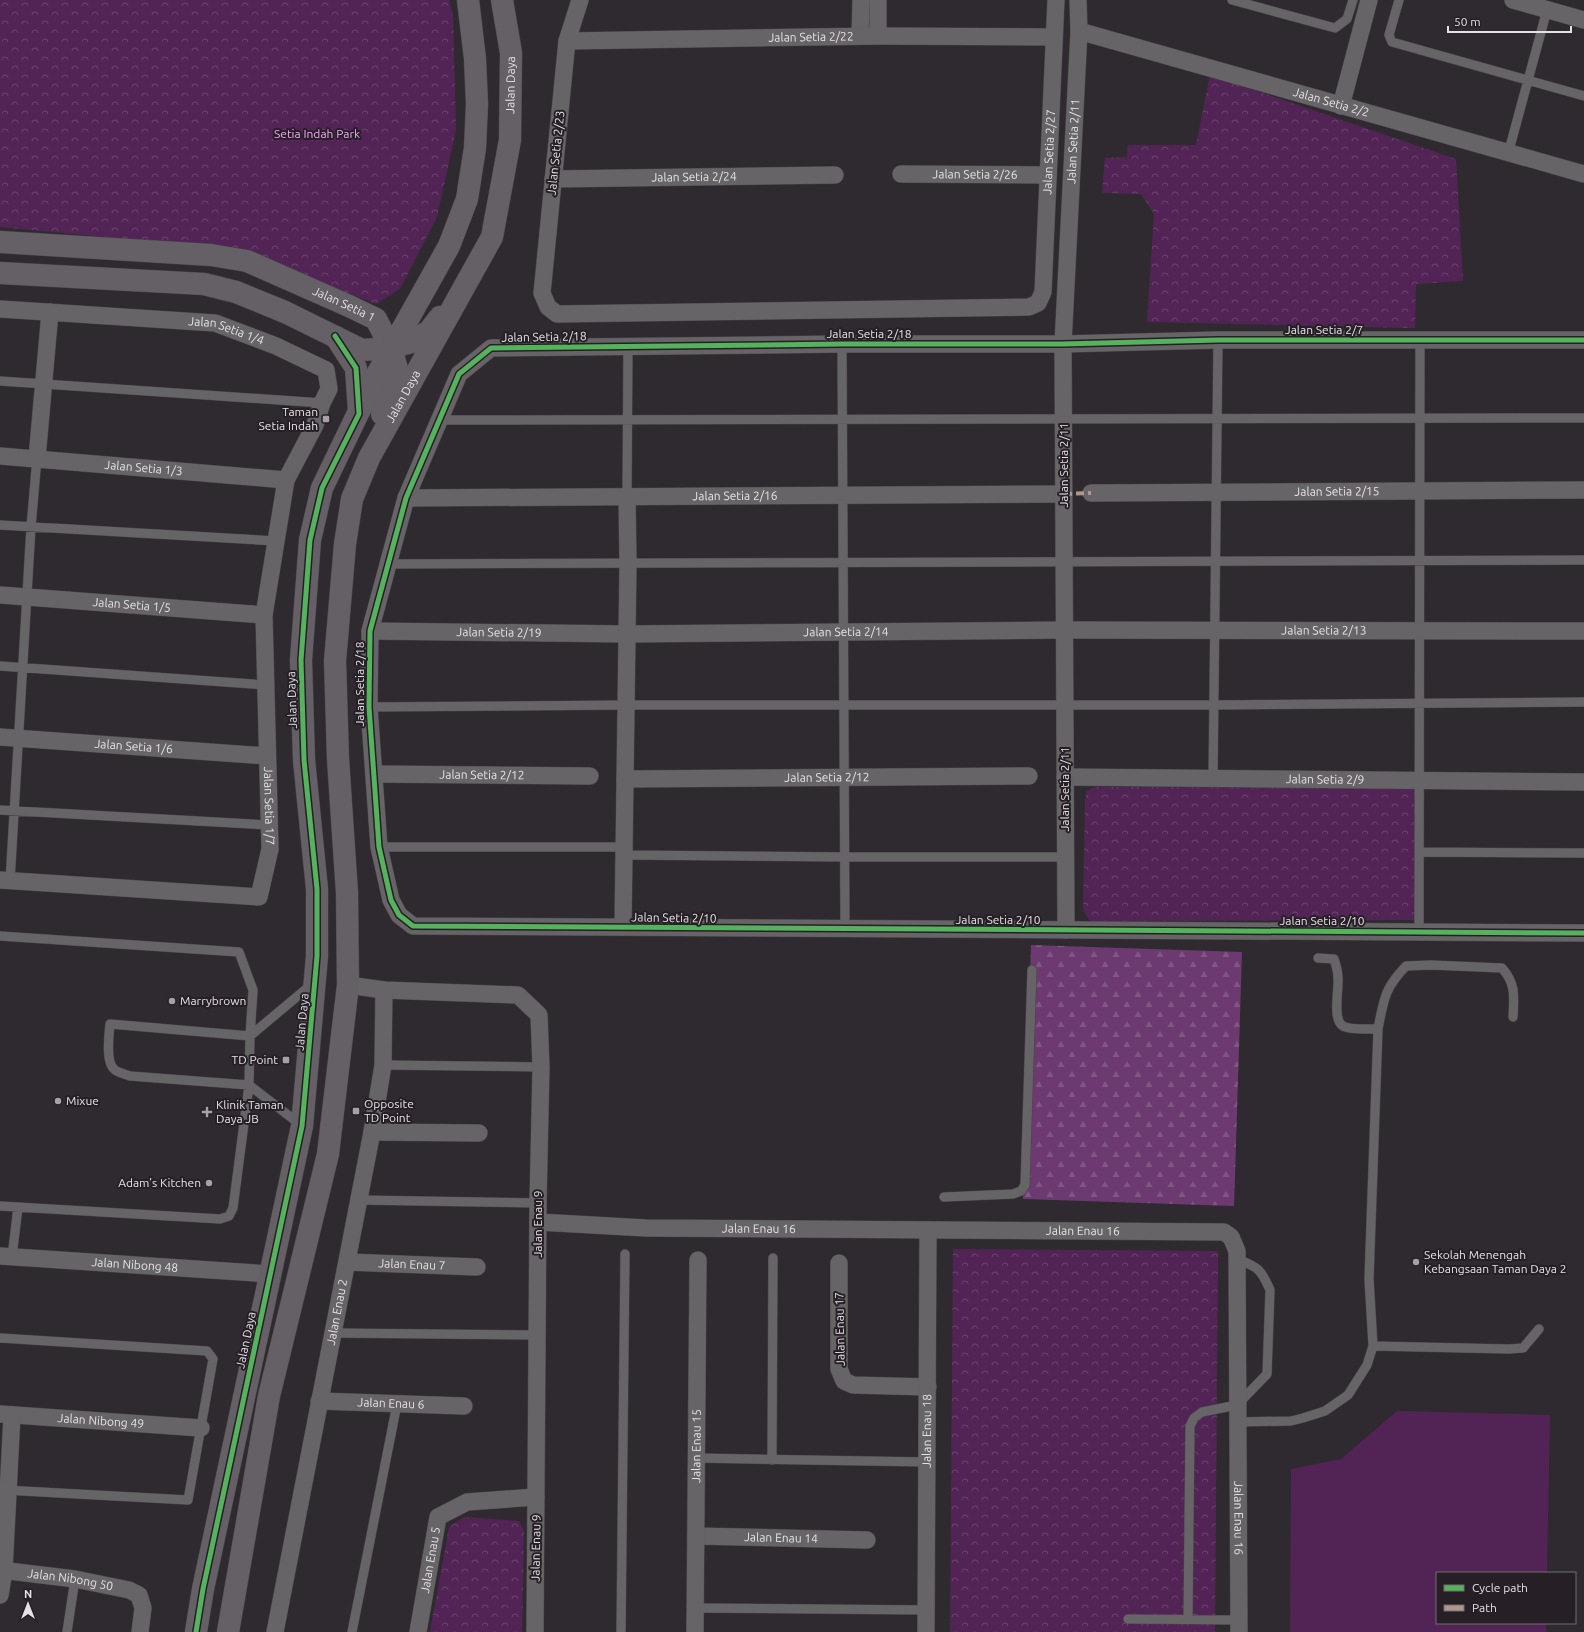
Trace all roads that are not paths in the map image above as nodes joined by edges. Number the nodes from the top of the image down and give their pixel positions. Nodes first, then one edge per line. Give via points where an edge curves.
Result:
1 (468, 0) edge
2 (502, 0) edge
3 (580, 0) edge
4 (861, 0) edge
5 (878, 0) edge
6 (1056, 0) edge
7 (1078, 0) edge
8 (1232, 0) edge
9 (1353, 0) edge
10 (1369, 0) edge
11 (1398, 0) edge
12 (1513, 0) edge
13 (1547, 10) junction
14 (1584, 20) edge
15 (1079, 31) junction
16 (860, 36) junction
17 (878, 36) junction
18 (1054, 37) junction
19 (567, 42) junction
20 (1528, 80) junction
21 (1584, 96) edge
22 (1341, 106) junction
23 (1508, 154) junction
24 (901, 174) dead end
25 (1584, 174) edge
26 (835, 175) dead end
27 (1048, 175) junction
28 (553, 179) junction
29 (0, 242) edge
30 (0, 273) edge
31 (432, 276) junction
32 (463, 288) junction
33 (349, 306) junction
34 (548, 308) joint
35 (0, 309) edge
36 (50, 312) junction
37 (335, 336) junction
38 (1218, 340) junction
39 (1420, 340) junction
40 (1584, 340) edge
41 (842, 344) junction
42 (1063, 344) junction
43 (628, 346) junction
44 (391, 348) junction
45 (0, 381) edge
46 (44, 385) junction
47 (322, 403) junction
48 (359, 414) junction
49 (1217, 418) junction
50 (1420, 418) junction
51 (1584, 418) edge
52 (628, 419) junction
53 (1063, 419) junction
54 (440, 420) junction
55 (843, 420) junction
56 (0, 456) edge
57 (37, 458) junction
58 (369, 458) junction
59 (286, 480) junction
60 (1584, 490) edge
61 (1420, 491) junction
62 (1216, 493) junction
63 (1064, 494) junction
64 (1091, 494) dead end
65 (626, 496) junction
66 (843, 496) junction
67 (406, 498) junction
68 (0, 524) edge
69 (32, 527) junction
70 (276, 541) junction
71 (1420, 560) junction
72 (1584, 560) edge
73 (1216, 561) junction
74 (1064, 562) junction
75 (628, 563) junction
76 (843, 563) junction
77 (388, 564) junction
78 (0, 594) edge
79 (28, 597) junction
80 (264, 615) junction
81 (1064, 630) junction
82 (1215, 630) junction
83 (370, 631) junction
84 (1419, 631) junction
85 (1584, 631) edge
86 (844, 633) junction
87 (627, 634) junction
88 (0, 666) edge
89 (23, 668) junction
90 (265, 685) junction
91 (1584, 702) edge
92 (1420, 704) junction
93 (626, 705) junction
94 (844, 705) junction
95 (1064, 705) junction
96 (1214, 705) junction
97 (369, 707) junction
98 (0, 738) edge
99 (19, 739) junction
100 (267, 756) junction
101 (374, 774) junction
102 (590, 776) dead end
103 (1029, 776) dead end
104 (1065, 777) junction
105 (845, 778) junction
106 (625, 779) junction
107 (1213, 779) junction
108 (1419, 780) junction
109 (1584, 782) edge
110 (0, 810) edge
111 (15, 811) junction
112 (269, 825) junction
113 (378, 847) junction
114 (624, 851) junction
115 (1419, 852) junction
116 (1584, 853) edge
117 (845, 857) junction
118 (1065, 857) junction
119 (5, 880) edge
120 (413, 926) joint
121 (623, 927) junction
122 (846, 929) junction
123 (1066, 930) junction
124 (1419, 932) junction
125 (1584, 933) edge
126 (0, 936) edge
127 (1318, 958) dead end
128 (1032, 970) dead end
129 (316, 981) junction
130 (348, 986) junction
131 (384, 990) junction
132 (1513, 1016) dead end
133 (1378, 1029) junction
134 (250, 1036) junction
135 (383, 1065) junction
136 (541, 1067) junction
137 (248, 1085) junction
138 (302, 1126) junction
139 (372, 1132) junction
140 (479, 1133) dead end
141 (944, 1197) dead end
142 (359, 1200) junction
143 (538, 1203) junction
144 (0, 1206) edge
145 (18, 1207) junction
146 (538, 1222) junction
147 (928, 1230) junction
148 (625, 1254) dead end
149 (6, 1257) edge
150 (773, 1258) dead end
151 (1237, 1259) junction
152 (698, 1260) dead end
153 (347, 1262) junction
154 (839, 1264) dead end
155 (477, 1267) dead end
156 (270, 1274) junction
157 (1539, 1329) dead end
158 (333, 1332) junction
159 (537, 1335) junction
160 (0, 1338) edge
161 (1373, 1346) junction
162 (928, 1387) junction
163 (319, 1401) junction
164 (397, 1404) junction
165 (1237, 1405) junction
166 (464, 1406) dead end
167 (6, 1415) edge
168 (1238, 1422) junction
169 (201, 1428) junction
170 (696, 1458) junction
171 (772, 1460) junction
172 (928, 1462) junction
173 (4, 1490) edge
174 (536, 1497) junction
175 (696, 1536) junction
176 (867, 1540) dead end
177 (2, 1570) edge
178 (75, 1580) junction
179 (0, 1595) edge
180 (695, 1608) junction
181 (926, 1610) junction
182 (1128, 1619) dead end
183 (1188, 1619) junction
184 (1239, 1626) edge
185 (67, 1632) edge
186 (140, 1632) edge
187 (196, 1632) edge
188 (228, 1632) edge
189 (275, 1632) edge
190 (352, 1632) edge
191 (418, 1632) edge
192 (535, 1632) edge
193 (621, 1632) edge
194 (695, 1632) edge
195 (926, 1632) edge

1 - 31 main road, Jalan Daya via 475,59 475,148 467,200 449,246
2 - 32 main road, Jalan Daya via 511,53 510,140 492,237
3 - 19 street, Jalan Setia 2/23
4 - 16 street
5 - 17 street
6 - 18 street, Jalan Setia 2/27
7 - 15 street, Jalan Setia 2/11
8 - 9 lane via 1335,28 1347,19
10 - 22 street
11 - 20 lane via 1389,36 1392,42
12 - 13 street
13 - 14 street
13 - 20 lane
15 - 22 street, Jalan Setia 2/2
15 - 42 street, Jalan Setia 2/11
16 - 17 street, Jalan Setia 2/22
16 - 19 street, Jalan Setia 2/22
17 - 18 street, Jalan Setia 2/22
18 - 27 street, Jalan Setia 2/27
19 - 28 street, Jalan Setia 2/23
20 - 21 lane
20 - 23 lane
22 - 23 street, Jalan Setia 2/2
23 - 25 street, Jalan Setia 2/2
24 - 27 street, Jalan Setia 2/26
26 - 28 street, Jalan Setia 2/24
27 - 34 street, Jalan Setia 2/27 via 1043,292 1038,303 1029,308 557,314
28 - 34 street, Jalan Setia 2/23 via 542,293
29 - 33 main road, Jalan Setia 1 via 211,255 247,261
30 - 37 main road via 204,284 236,292
31 - 33 main road via 405,305 392,313 376,315
31 - 44 main road, Jalan Daya
32 - 44 main road via 429,331 412,342
32 - 58 main road, Jalan Daya
33 - 44 main road, Jalan Setia 1 via 376,319
35 - 36 street, Jalan Setia 1/4
36 - 46 street
36 - 47 street, Jalan Setia 1/4 via 215,323 276,346 326,370 329,389
37 - 44 main road via 362,350
37 - 48 main road via 356,368
38 - 39 street, Jalan Setia 2/7
38 - 42 street, Jalan Setia 2/7
38 - 49 lane
39 - 40 street, Jalan Setia 2/7
39 - 50 lane
41 - 42 street, Jalan Setia 2/18
41 - 43 street, Jalan Setia 2/18
41 - 55 lane
42 - 53 street, Jalan Setia 2/11
43 - 52 lane
43 - 54 street, Jalan Setia 2/18 via 491,348 459,374
44 - 48 main road, Jalan Daya
44 - 58 main road, Jalan Setia 1 via 397,369
45 - 46 lane
46 - 47 lane
46 - 57 street
47 - 59 street, Jalan Setia 1/4 via 315,425
48 - 129 main road, Jalan Daya via 322,488 309,548 301,660 304,760 317,889
49 - 50 lane
49 - 53 lane
49 - 62 lane
50 - 51 lane
50 - 61 lane
52 - 54 lane
52 - 55 lane
52 - 65 lane
53 - 55 lane
53 - 63 street, Jalan Setia 2/11
54 - 67 street, Jalan Setia 2/18
55 - 66 lane
56 - 57 street, Jalan Setia 1/3
57 - 59 street, Jalan Setia 1/3
57 - 69 lane
58 - 130 main road, Jalan Daya via 352,500 345,544 335,661 338,759 347,893
59 - 70 street, Jalan Setia 1/7
60 - 61 street, Jalan Setia 2/15
61 - 62 street, Jalan Setia 2/15
61 - 71 lane
62 - 64 street, Jalan Setia 2/15
62 - 73 lane
63 - 66 street, Jalan Setia 2/16
63 - 74 street, Jalan Setia 2/11
65 - 66 street, Jalan Setia 2/16
65 - 67 street, Jalan Setia 2/16
65 - 75 street
66 - 76 lane
67 - 77 street, Jalan Setia 2/18
68 - 69 lane
69 - 70 lane
69 - 79 lane
70 - 80 street, Jalan Setia 1/7
71 - 72 lane
71 - 73 lane
71 - 84 lane
73 - 74 lane
73 - 82 lane
74 - 76 lane
74 - 81 street, Jalan Setia 2/11
75 - 76 lane
75 - 77 lane
75 - 87 street
76 - 86 lane
77 - 83 street, Jalan Setia 2/18
78 - 79 street, Jalan Setia 1/5
79 - 80 street, Jalan Setia 1/5
79 - 89 lane
80 - 90 street, Jalan Setia 1/7
81 - 82 street, Jalan Setia 2/13
81 - 86 street, Jalan Setia 2/14
81 - 95 street, Jalan Setia 2/11
82 - 84 street, Jalan Setia 2/13
82 - 96 lane
83 - 87 street, Jalan Setia 2/19
83 - 97 street, Jalan Setia 2/18
84 - 85 street, Jalan Setia 2/13
84 - 92 lane
86 - 87 street, Jalan Setia 2/14
86 - 94 lane
87 - 93 street
88 - 89 lane
89 - 90 lane
89 - 99 lane
90 - 100 street, Jalan Setia 1/7
91 - 92 lane
92 - 96 lane
92 - 108 lane
93 - 94 lane
93 - 97 lane
93 - 106 street
94 - 95 lane
94 - 105 lane
95 - 96 lane
95 - 104 street, Jalan Setia 2/11
96 - 107 lane
97 - 101 street, Jalan Setia 2/18
98 - 99 street, Jalan Setia 1/6
99 - 100 street, Jalan Setia 1/6
99 - 111 lane
100 - 112 street, Jalan Setia 1/7
101 - 102 street, Jalan Setia 2/12
101 - 113 street, Jalan Setia 2/18
103 - 105 street, Jalan Setia 2/12
104 - 107 street, Jalan Setia 2/9
104 - 118 street, Jalan Setia 2/11
105 - 106 street, Jalan Setia 2/12
105 - 117 lane
106 - 114 street
107 - 108 street, Jalan Setia 2/9
108 - 109 street, Jalan Setia 2/9
108 - 115 lane
110 - 111 lane
111 - 112 lane
111 - 119 lane
112 - 119 street, Jalan Setia 1/7 via 270,849 259,897
113 - 114 lane
113 - 120 street, Jalan Setia 2/18 via 391,900 399,914
114 - 117 lane
114 - 121 street
115 - 116 lane
115 - 124 lane
117 - 118 lane
117 - 122 lane
118 - 123 street, Jalan Setia 2/11
120 - 121 street, Jalan Setia 2/10
121 - 122 street, Jalan Setia 2/10
122 - 123 street, Jalan Setia 2/10
123 - 124 street, Jalan Setia 2/10
124 - 125 street, Jalan Setia 2/10
126 - 134 lane via 239,952 254,990
127 - 133 lane via 1334,959 1336,965 1339,1023 1344,1027
128 - 141 lane via 1025,1185 1021,1191 1013,1194
129 - 134 lane
129 - 138 main road, Jalan Daya
130 - 131 street, Jalan Enau 9
130 - 188 main road, Jalan Daya via 328,1154 269,1396
131 - 135 street, Jalan Enau 2
131 - 136 street, Jalan Enau 9 via 518,995 540,1015
132 - 133 lane via 1512,984 1510,976 1502,968 1406,966 1387,990
133 - 161 lane via 1369,1279
134 - 137 lane
134 - 137 lane via 110,1024 110,1065 115,1070 130,1076
135 - 136 lane
135 - 139 street, Jalan Enau 2
136 - 143 street, Jalan Enau 9
137 - 138 lane
137 - 145 lane via 233,1208 229,1216 225,1218
138 - 156 main road, Jalan Daya
139 - 140 street
139 - 142 street, Jalan Enau 2
142 - 143 lane
142 - 153 street, Jalan Enau 2
143 - 146 street, Jalan Enau 9
144 - 145 lane
145 - 149 lane
146 - 147 street, Jalan Enau 16 via 646,1228
146 - 159 street, Jalan Enau 9
147 - 151 street, Jalan Enau 16 via 1224,1232 1231,1237 1237,1251
147 - 162 street, Jalan Enau 18
148 - 193 lane
149 - 156 street, Jalan Nibong 48
150 - 171 lane
151 - 165 street, Jalan Enau 16
151 - 165 lane via 1255,1266 1265,1278 1270,1290 1267,1374
152 - 170 street, Jalan Enau 15
153 - 155 street, Jalan Enau 7
153 - 158 street, Jalan Enau 2
154 - 162 street, Jalan Enau 17 via 839,1369 844,1381 853,1385
156 - 187 main road, Jalan Daya
157 - 161 lane via 1523,1348
158 - 159 lane
158 - 163 street, Jalan Enau 2
159 - 174 street, Jalan Enau 9
160 - 169 lane via 207,1351 213,1359
161 - 168 lane via 1367,1365 1348,1395 1325,1411 1291,1421
162 - 172 street, Jalan Enau 18
163 - 164 street, Jalan Enau 6
163 - 189 street, Jalan Enau 2
164 - 166 street, Jalan Enau 6
164 - 190 lane
165 - 168 street, Jalan Enau 16
165 - 183 lane via 1202,1412 1194,1418 1190,1426
167 - 169 street, Jalan Nibong 49
167 - 173 street
168 - 184 street, Jalan Enau 16
169 - 173 lane via 188,1500
170 - 171 lane
170 - 175 street, Jalan Enau 15
171 - 172 lane
172 - 181 street, Jalan Enau 18
173 - 177 street
174 - 191 street, Jalan Enau 5 via 468,1502 438,1517
174 - 192 street, Jalan Enau 9
175 - 176 street, Jalan Enau 14
175 - 180 street, Jalan Enau 15
177 - 178 street, Jalan Nibong 50
177 - 179 street
178 - 185 lane
178 - 186 street, Jalan Nibong 50 via 129,1590 139,1595 143,1608
180 - 181 lane
180 - 194 street, Jalan Enau 15
181 - 195 street, Jalan Enau 18
182 - 183 lane
183 - 184 lane

